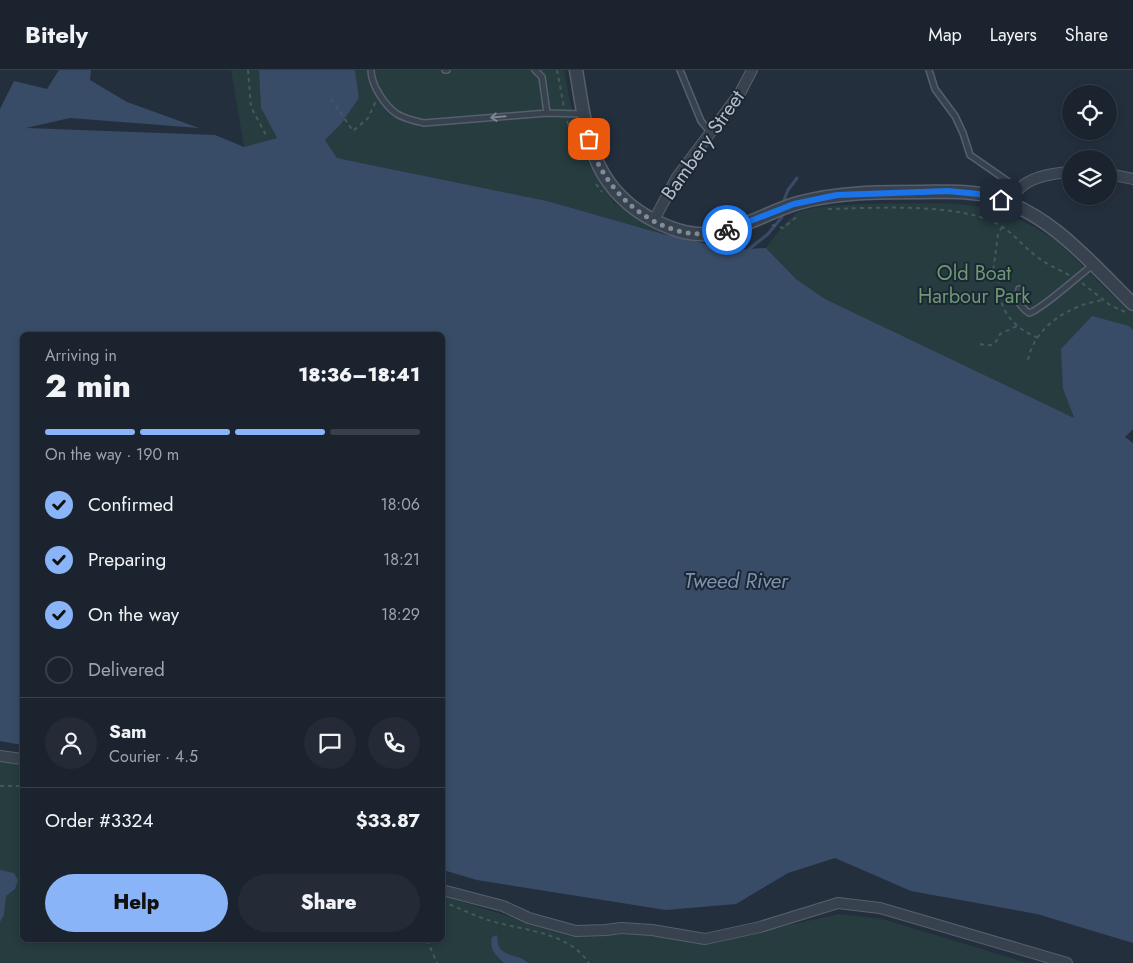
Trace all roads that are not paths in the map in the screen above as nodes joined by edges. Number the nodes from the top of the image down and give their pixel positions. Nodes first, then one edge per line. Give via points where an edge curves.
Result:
1 (371, 70) edge
2 (535, 70) edge
3 (576, 70) edge
4 (680, 70) edge
5 (752, 70) edge
6 (929, 70) edge
7 (547, 112) junction
8 (583, 114) junction
9 (711, 133) junction
10 (1062, 174) edge
11 (1117, 176) edge
12 (1133, 179) edge
13 (1019, 190) junction
14 (1011, 203) junction
15 (654, 220) junction
16 (1093, 265) junction
17 (1018, 289) dead end
18 (1132, 309) edge
19 (0, 756) edge
20 (20, 759) edge
21 (445, 891) edge
22 (1067, 963) edge

7 -> 1 lane via 424,123 395,113 379,93
2 - 7 lane via 542,77
3 - 8 street
4 - 9 lane via 701,122
5 - 9 street, Bambery Street
6 - 13 lane via 935,89 955,116 970,155
7 - 8 lane
8 - 15 street via 591,149 608,182 629,204
9 - 15 street, Bambery Street via 677,177
10 - 13 street via 1034,180
11 - 12 street
13 - 14 street
14 - 15 street via 979,194 948,191 860,193 794,204 715,233 682,232
14 - 16 street via 1046,222
16 - 17 lane via 1036,311 1029,313 1021,307 1017,300
16 - 18 street
19 - 20 street
21 - 22 street via 576,930 621,928 705,938 760,927 838,904 854,904 880,908

